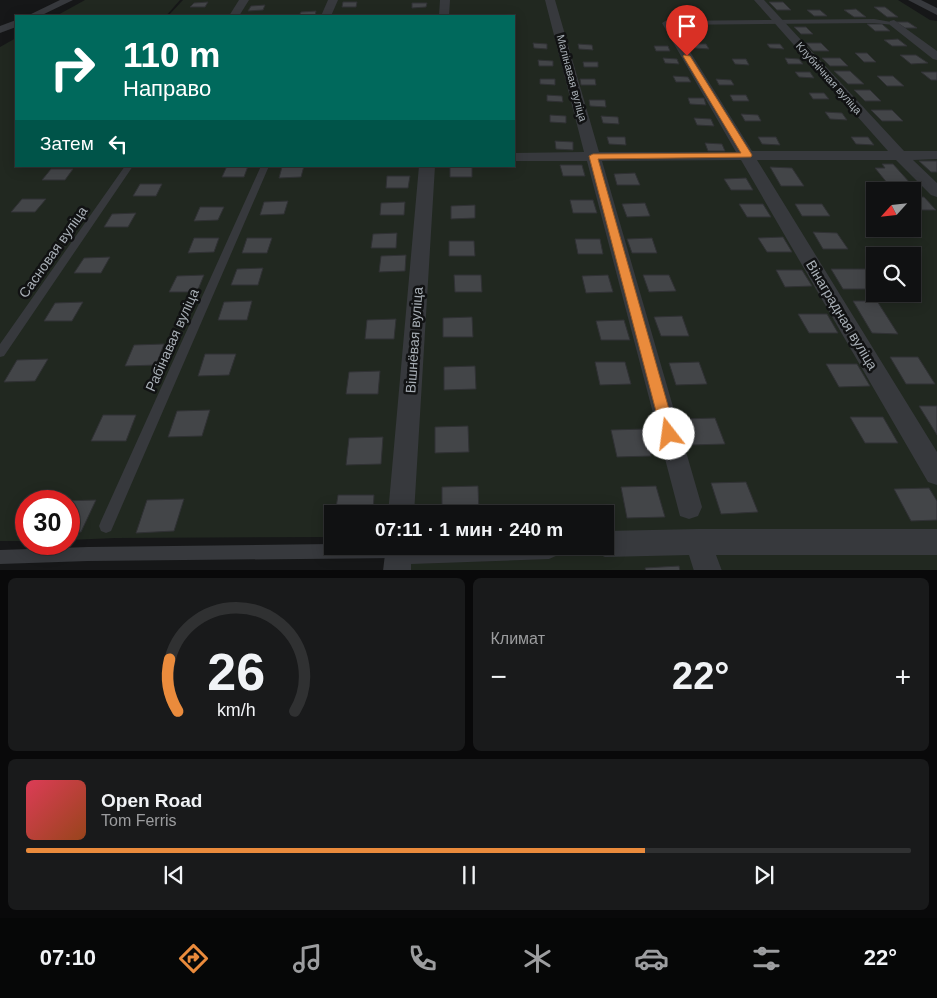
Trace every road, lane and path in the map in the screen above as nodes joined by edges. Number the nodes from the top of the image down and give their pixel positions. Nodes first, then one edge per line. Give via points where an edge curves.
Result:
1 (68, 0) edge
2 (244, 0) edge
3 (333, 0) edge
4 (445, 0) edge
5 (550, 0) edge
6 (759, 0) edge
7 (913, 0) edge
8 (937, 12) edge
9 (34, 15) edge
10 (235, 15) edge
11 (326, 15) edge
12 (444, 15) edge
13 (779, 22) junction
14 (15, 23) edge
15 (667, 23) joint
16 (894, 23) joint
17 (0, 30) edge
18 (937, 57) edge
19 (748, 155) junction
20 (900, 155) junction
21 (937, 155) edge
22 (593, 156) junction
23 (515, 157) edge
24 (128, 167) edge
25 (265, 167) edge
26 (428, 167) edge
27 (937, 192) edge
28 (0, 353) edge
29 (937, 474) edge
30 (402, 505) edge
31 (689, 507) dead end
32 (106, 526) dead end
33 (698, 542) junction
34 (937, 542) edge
35 (614, 544) edge
36 (413, 555) edge
37 (398, 556) edge
38 (0, 557) edge
39 (708, 570) edge

1 - 9 street
2 - 10 street
3 - 11 street
4 - 12 street
5 - 22 street, Малінавая вуліца
6 - 13 street, Клубнічная вуліца
7 - 8 street
13 - 15 lane
13 - 16 lane
13 - 20 street, Клубнічная вуліца
14 - 17 street
15 - 19 street, Вінаградная вуліца
16 - 18 street
19 - 20 street
19 - 22 street
19 - 29 street, Вінаградная вуліца
20 - 21 street
20 - 27 street
22 - 23 street
22 - 31 street, Малінавая вуліца
24 - 28 lane, Сасновая вуліца
25 - 32 lane, Рабінавая вуліца
26 - 30 street, Вішнёвая вуліца
33 - 34 street
33 - 35 street
33 - 39 street
36 - 37 street
37 - 38 lane via 88,554

